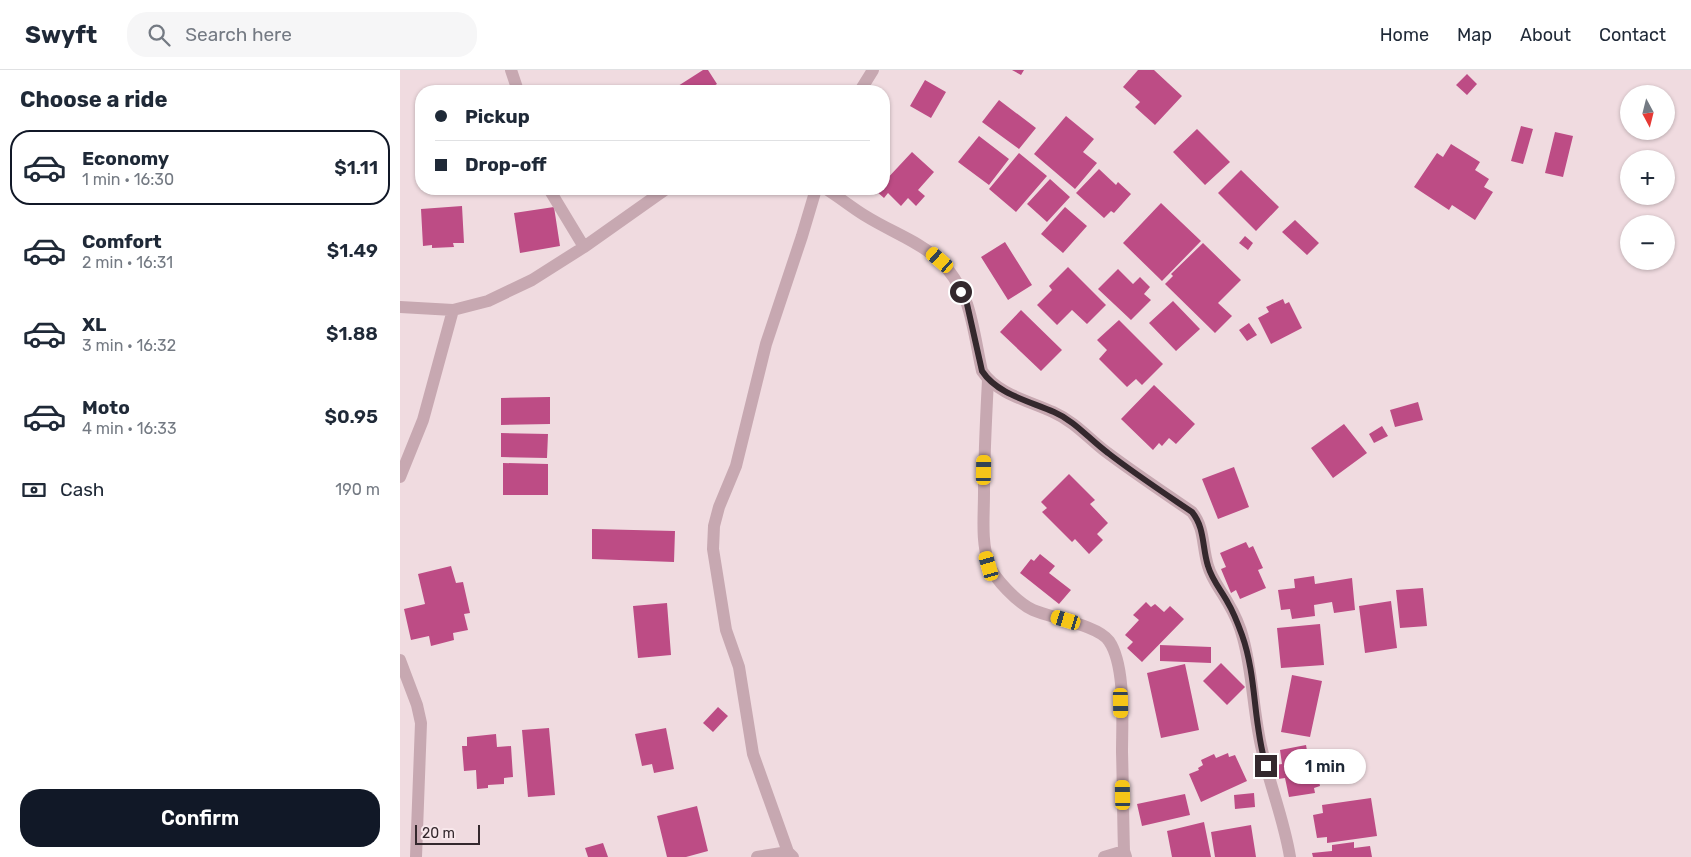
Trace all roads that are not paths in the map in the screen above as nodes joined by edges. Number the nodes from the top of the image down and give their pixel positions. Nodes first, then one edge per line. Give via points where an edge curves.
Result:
1 (511, 70) edge
2 (873, 70) edge
3 (516, 85) edge
4 (864, 85) edge
5 (553, 195) edge
6 (658, 195) edge
7 (814, 195) edge
8 (835, 195) edge
9 (584, 247) junction
10 (400, 307) edge
11 (453, 310) junction
12 (988, 380) junction
13 (401, 473) edge
14 (400, 660) edge
15 (1125, 854) edge
16 (791, 855) edge
17 (416, 857) edge
18 (757, 857) edge
19 (1104, 857) edge
20 (1290, 857) edge

1 - 3 street
2 - 4 street
5 - 9 street
6 - 9 street
7 - 16 street via 766,344 736,466 714,526 713,549 726,630 739,667 753,754
8 - 12 street via 927,249 940,260 967,304 982,371
9 - 11 street via 532,280 488,301
10 - 11 street
11 - 13 street via 423,420
12 - 15 street via 984,539 989,566 1013,596 1032,609 1084,626 1108,639 1121,684
12 - 20 street via 1004,391 1077,425 1100,447 1197,518 1202,529 1207,565 1228,603 1250,664 1262,750
14 - 17 street via 421,723
15 - 19 street
16 - 18 street

